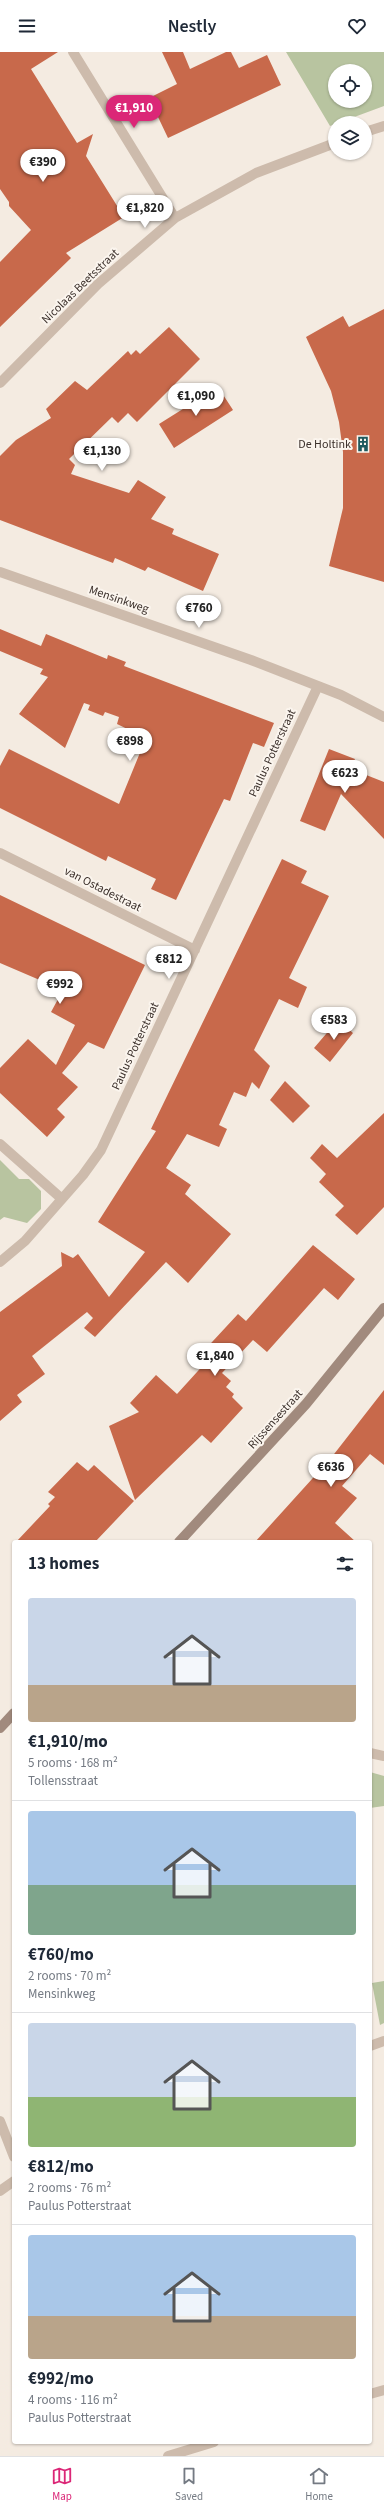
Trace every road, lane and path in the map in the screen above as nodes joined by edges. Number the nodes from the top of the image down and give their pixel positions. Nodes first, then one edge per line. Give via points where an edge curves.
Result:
1 (73, 52) edge
2 (384, 126) edge
3 (372, 130) edge
4 (328, 145) edge
5 (175, 218) junction
6 (0, 383) edge
7 (0, 572) edge
8 (318, 686) junction
9 (384, 717) edge
10 (0, 853) edge
11 (195, 950) junction
12 (0, 1144) edge
13 (62, 1199) junction
14 (0, 1262) edge
15 (384, 1308) edge
16 (181, 1540) edge
17 (12, 1715) edge
18 (0, 1728) edge
19 (372, 1753) edge
20 (384, 1756) edge
21 (384, 2041) edge
22 (372, 2045) edge
23 (0, 2121) edge
24 (12, 2152) edge
25 (12, 2182) edge
26 (0, 2191) edge
27 (384, 2390) edge
28 (372, 2393) edge
29 (207, 2444) edge
30 (168, 2456) edge

1 - 5 street
2 - 3 street
4 - 5 street, Nicolaas Beetsstraat via 251,176
5 - 6 street, Nicolaas Beetsstraat via 98,284
7 - 8 street, Mensinkweg
8 - 9 street, Mensinkweg
8 - 11 street, Paulus Potterstraat
10 - 11 street, van Ostadestraat
11 - 13 street, Paulus Potterstraat via 101,1150
12 - 13 street
13 - 14 street, Paulus Potterstraat via 24,1241
15 - 16 main road, Rijssensestraat via 306,1404
17 - 18 main road
19 - 20 street
21 - 22 street
23 - 24 street
25 - 26 street
27 - 28 street
29 - 30 street

